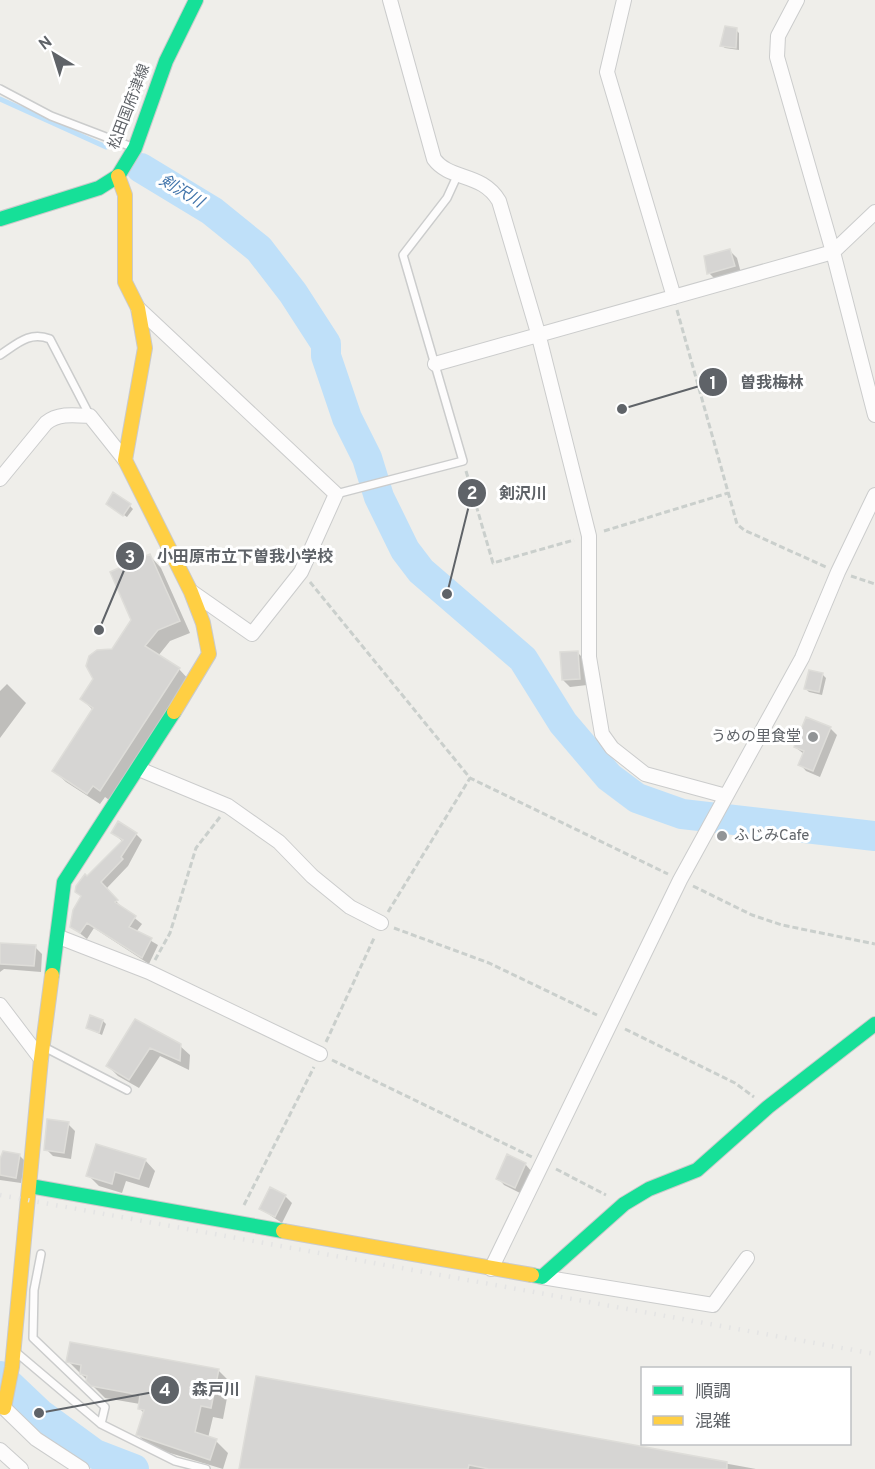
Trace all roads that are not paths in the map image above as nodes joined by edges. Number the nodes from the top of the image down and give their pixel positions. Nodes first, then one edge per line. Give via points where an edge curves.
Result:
1 (196, 0) edge
2 (390, 0) edge
3 (624, 0) edge
4 (797, 0) edge
5 (0, 89) edge
6 (135, 148) junction
7 (458, 174) junction
8 (118, 176) junction
9 (875, 212) edge
10 (0, 219) edge
11 (833, 252) junction
12 (674, 297) junction
13 (138, 308) junction
14 (538, 333) junction
15 (0, 355) edge
16 (435, 364) junction
17 (875, 415) edge
18 (90, 416) junction
19 (125, 460) junction
20 (0, 479) edge
21 (336, 494) junction
22 (875, 495) edge
23 (191, 592) junction
24 (139, 769) junction
25 (723, 800) junction
26 (381, 923) road end
27 (59, 937) junction
28 (0, 1005) edge
29 (875, 1024) edge
30 (42, 1052) junction
31 (320, 1054) road end
32 (127, 1090) dead end
33 (30, 1186) junction
34 (41, 1254) dead end
35 (747, 1257) dead end
36 (491, 1269) junction
37 (542, 1277) junction
38 (13, 1349) junction
39 (2, 1406) edge
40 (101, 1424) junction
41 (0, 1450) edge
42 (79, 1468) edge
43 (21, 1469) edge
44 (206, 1469) edge

1 - 6 street, 松田国府津線 via 166,62
2 - 7 street via 432,155 441,166
3 - 12 street via 607,72
4 - 11 street via 776,47
5 - 6 lane via 51,116
6 - 8 street, 松田国府津線
7 - 14 street via 485,184 499,201
7 - 16 lane via 447,198 403,255
8 - 10 street via 99,188
8 - 13 street via 125,195 125,282
9 - 11 street
11 - 12 street
11 - 17 street
12 - 14 street
13 - 19 street via 145,348
13 - 21 street
14 - 16 street
14 - 25 street via 589,536 590,669 600,728 606,741 645,774
15 - 18 lane via 28,336 50,339
16 - 21 lane via 463,461
18 - 19 street
18 - 20 street via 53,418
19 - 23 street
21 - 23 street via 301,572 252,634
22 - 25 street via 802,658
23 - 24 street via 209,654
24 - 26 street via 228,806 279,842 350,907
24 - 27 street via 64,882
25 - 36 street via 680,880
27 - 30 street
27 - 31 street via 148,972
28 - 30 street
29 - 37 street via 768,1107 697,1170 649,1189 624,1204
30 - 32 lane
30 - 33 street
33 - 36 street
33 - 38 street
34 - 40 lane via 34,1290 33,1338 105,1407
35 - 37 street via 713,1305
36 - 37 street
38 - 39 street
38 - 40 lane
39 - 42 street via 36,1439
40 - 44 lane via 175,1461
41 - 43 street

